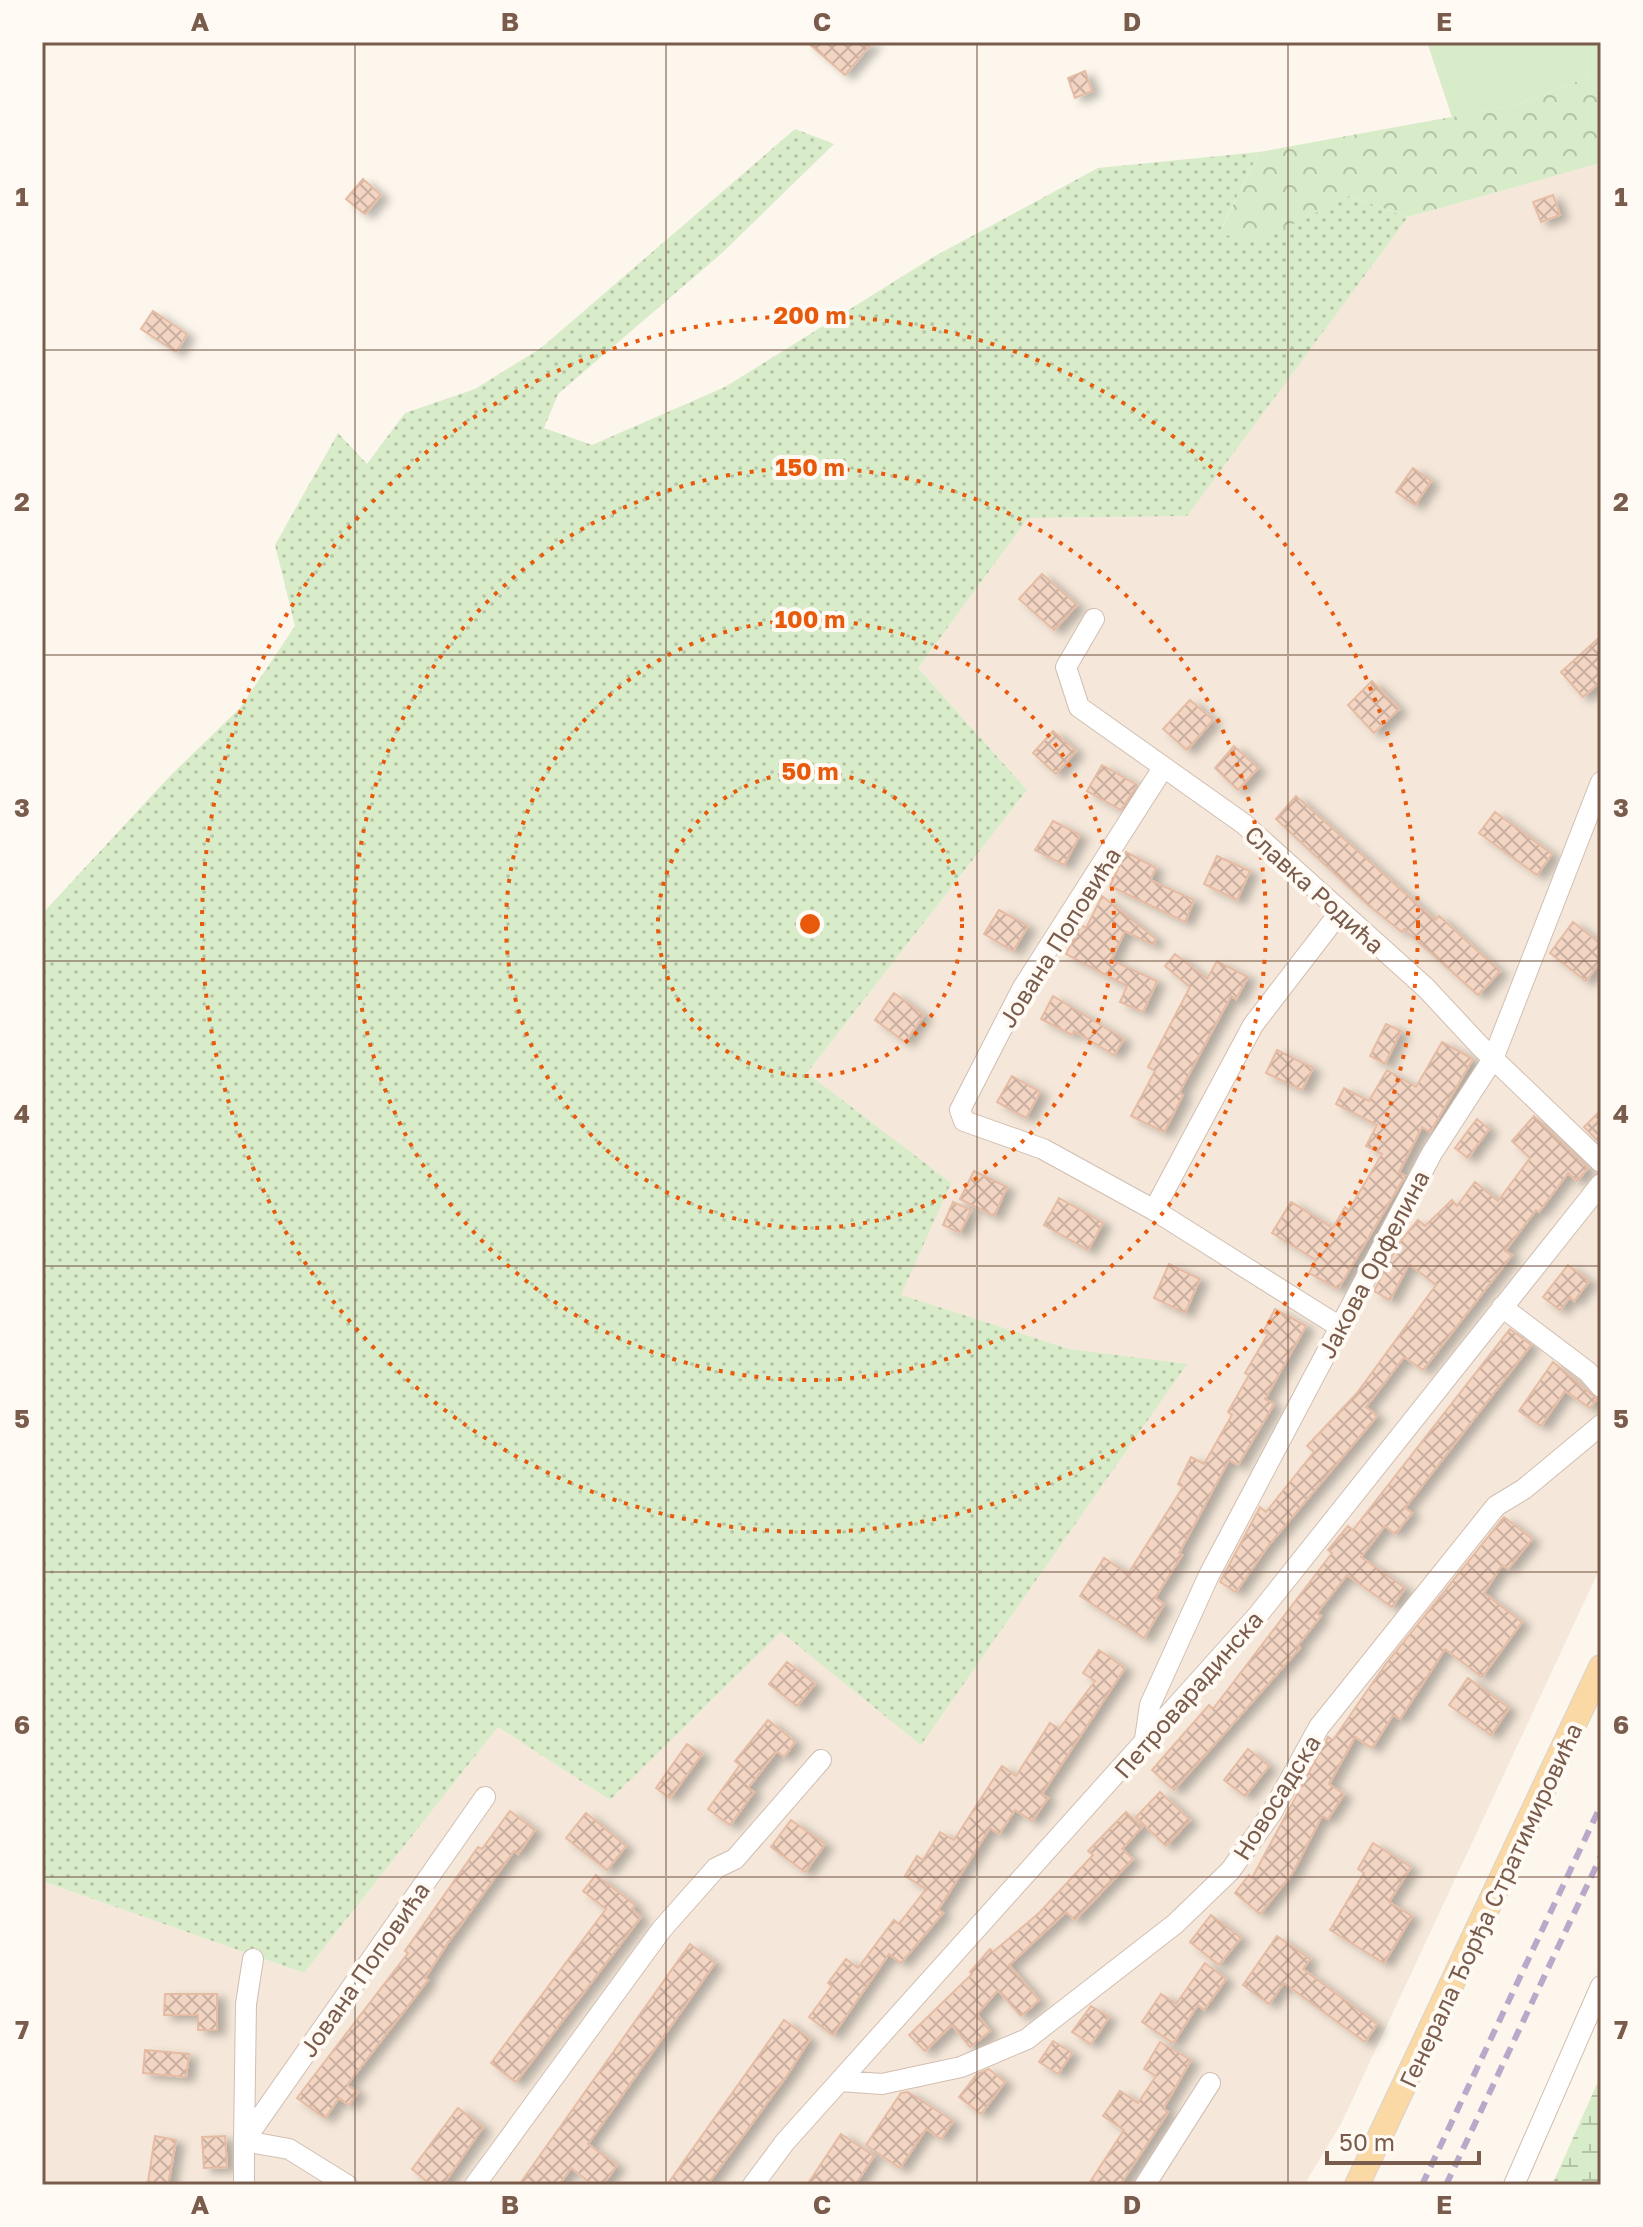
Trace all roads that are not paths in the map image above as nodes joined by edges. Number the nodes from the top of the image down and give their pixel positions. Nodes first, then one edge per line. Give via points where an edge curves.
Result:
1 (1094, 619) dead end
2 (1163, 768) junction
3 (1601, 782) edge
4 (1340, 912) junction
5 (1493, 1059) junction
6 (1601, 1162) edge
7 (1601, 1184) edge
8 (1154, 1210) junction
9 (1502, 1307) junction
10 (1340, 1327) junction
11 (1601, 1387) edge
12 (1601, 1425) edge
13 (1601, 1667) edge
14 (1144, 1746) junction
15 (821, 1760) dead end
16 (485, 1797) dead end
17 (253, 1959) dead end
18 (1601, 1986) edge
19 (840, 2081) junction
20 (1210, 2083) dead end
21 (244, 2141) junction
22 (244, 2185) edge
23 (347, 2185) edge
24 (475, 2185) edge
25 (753, 2185) edge
26 (1145, 2185) edge
27 (1357, 2185) edge
28 (1514, 2185) edge

1 - 2 street, Славка Родића via 1066,667 1079,707
2 - 4 street, Славка Родића via 1244,824
2 - 8 street, Јована Поповића via 1022,989 960,1110 964,1121 1043,1149
3 - 5 street, Јакова Орфелина
4 - 5 street, Славка Родића via 1426,988
4 - 8 street via 1253,1025
5 - 6 street, Славка Родића
5 - 10 street, Јакова Орфелина via 1432,1153
7 - 9 street, Петроварадинска
8 - 10 street
9 - 11 street
9 - 14 street, Петроварадинска via 1258,1615
10 - 14 street, Јакова Орфелина via 1209,1575 1150,1705
12 - 19 street, Новосадска via 1496,1506 1319,1727 1271,1814 1230,1871 1175,1924 1027,2039 961,2067 882,2084
13 - 27 main road, Генерала Ђорђа Стратимировића
14 - 19 street, Петроварадинска
15 - 24 street via 735,1859 716,1868 662,1929
16 - 21 street, Јована Поповића
17 - 21 street via 246,2004
18 - 28 street
19 - 25 street, Петроварадинска
20 - 26 street
21 - 22 street
21 - 23 street via 289,2149

